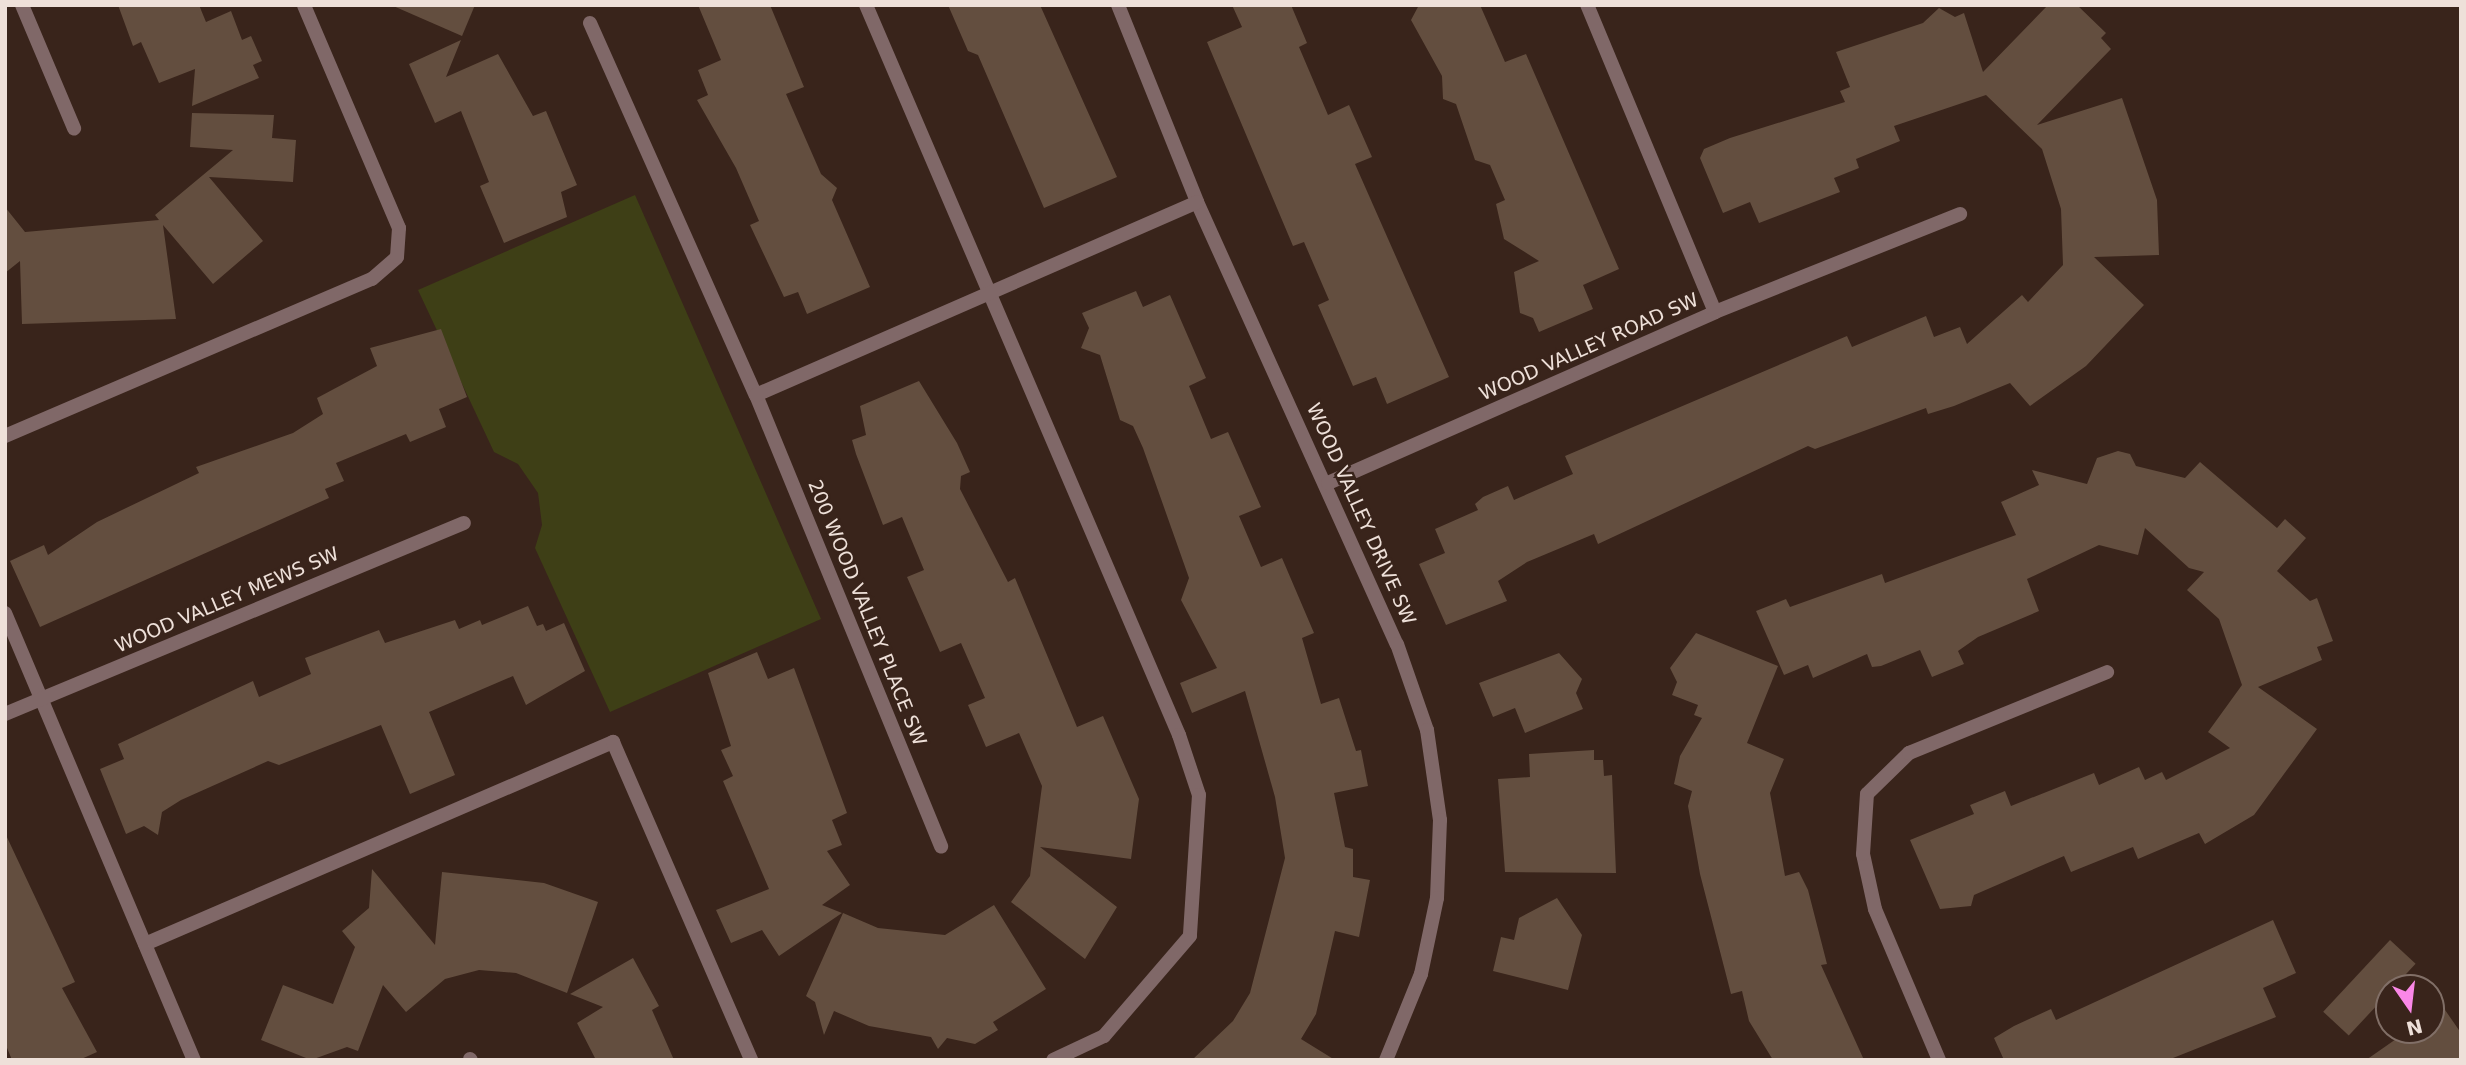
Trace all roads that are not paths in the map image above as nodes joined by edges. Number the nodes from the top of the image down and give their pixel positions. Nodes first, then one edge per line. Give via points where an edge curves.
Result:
1 (22, 5) edge
2 (304, 5) edge
3 (866, 5) edge
4 (1118, 5) edge
5 (1587, 5) edge
6 (590, 23) dead end
7 (74, 128) dead end
8 (1197, 202) junction
9 (1961, 214) dead end
10 (990, 294) junction
11 (1716, 312) junction
12 (756, 395) junction
13 (5, 436) edge
14 (1328, 483) junction
15 (464, 523) dead end
16 (5, 613) edge
17 (2107, 672) dead end
18 (41, 698) junction
19 (5, 714) edge
20 (941, 847) dead end
21 (145, 944) junction
22 (194, 1060) edge
23 (751, 1060) edge
24 (1053, 1060) edge
25 (1386, 1060) edge
26 (1939, 1060) edge

1 - 7 street
2 - 13 street via 399,228 397,257 372,279
3 - 10 street
4 - 8 street, WOOD VALLEY DRIVE SW
5 - 11 street, WOOD VALLEY ROAD SW
6 - 12 street, 200 WOOD VALLEY PLACE SW
8 - 10 street
8 - 14 street, WOOD VALLEY DRIVE SW
9 - 11 street
10 - 12 street
10 - 24 street via 1199,795 1190,936 1104,1036
11 - 14 street, WOOD VALLEY ROAD SW
12 - 20 street, 200 WOOD VALLEY PLACE SW
14 - 25 street, WOOD VALLEY DRIVE SW via 1414,687 1435,775 1440,859 1430,936
15 - 18 street, WOOD VALLEY MEWS SW
16 - 18 street
17 - 26 street via 1909,753 1880,775 1867,794 1862,842 1875,909
18 - 19 street, WOOD VALLEY MEWS SW
18 - 21 street
21 - 22 street
21 - 23 street via 613,743

